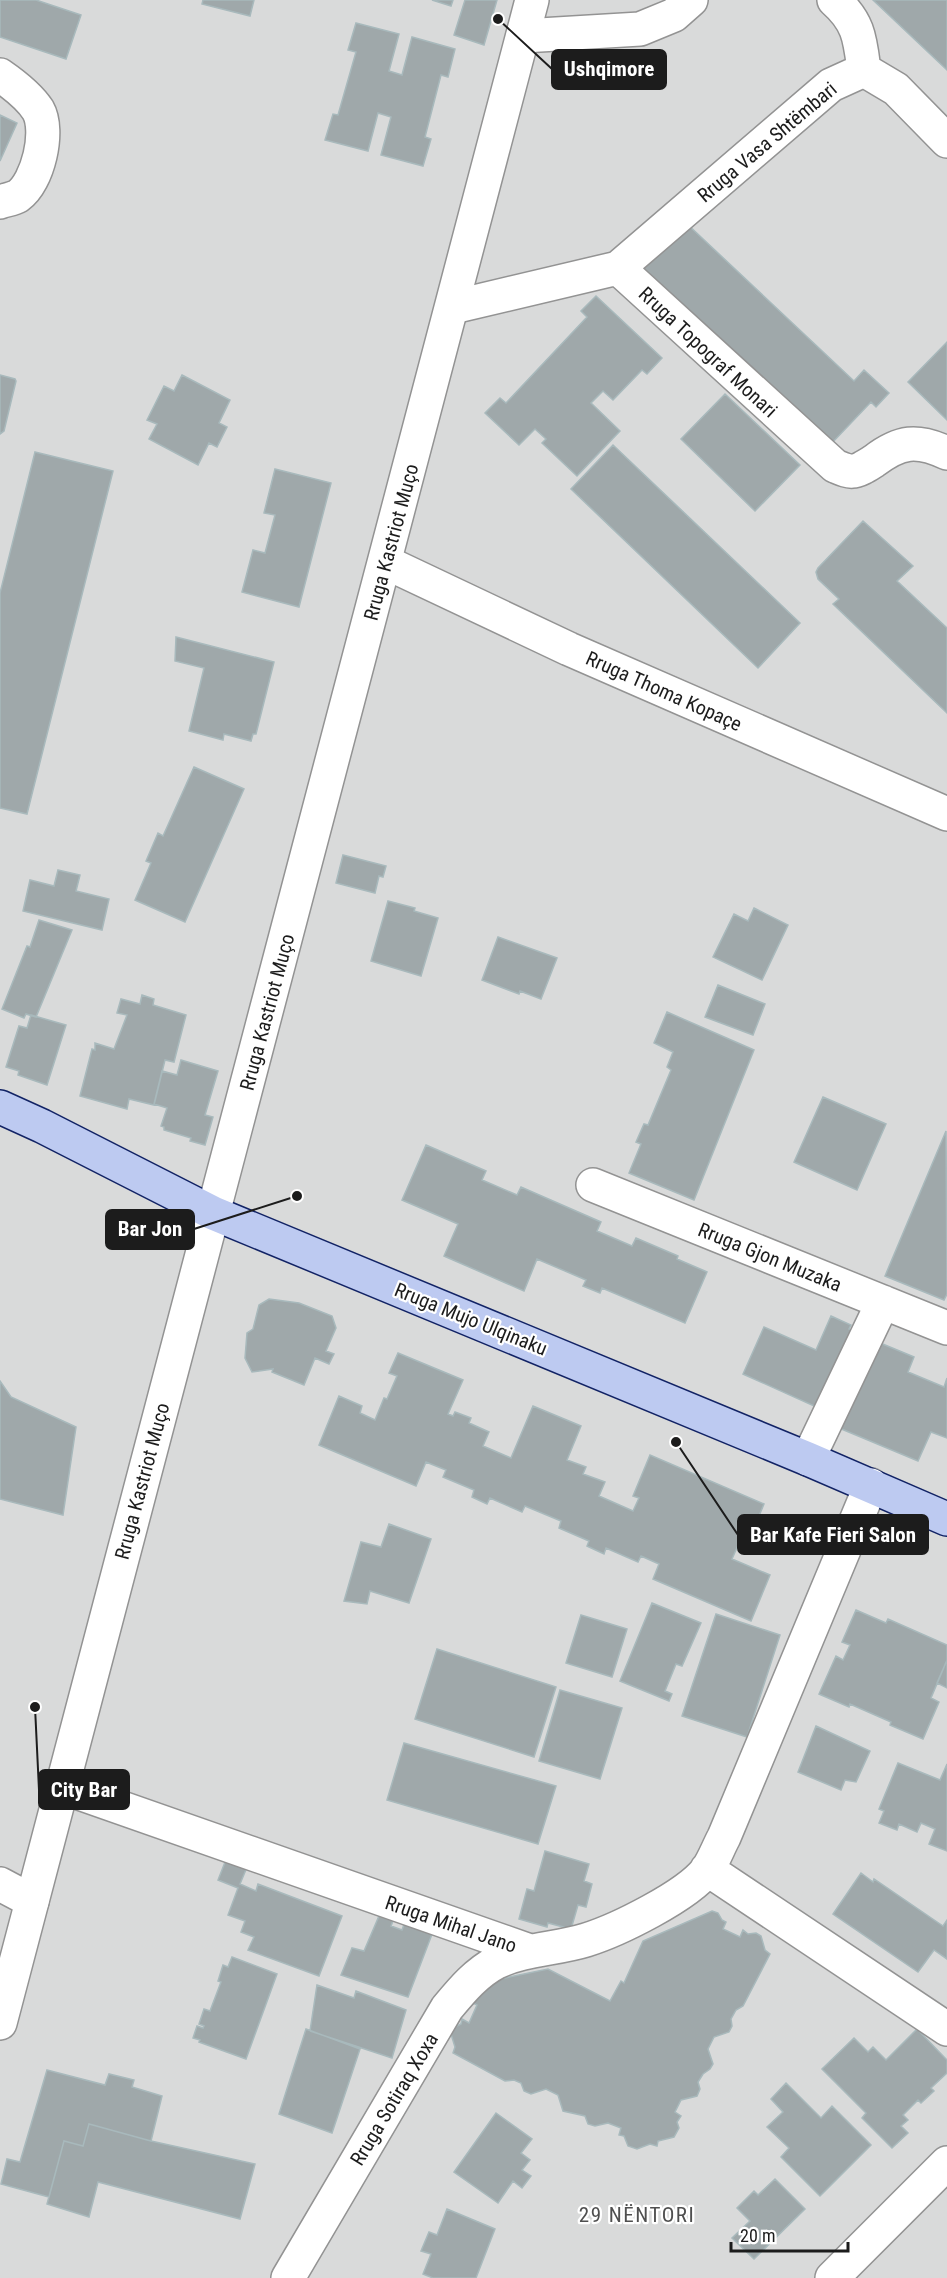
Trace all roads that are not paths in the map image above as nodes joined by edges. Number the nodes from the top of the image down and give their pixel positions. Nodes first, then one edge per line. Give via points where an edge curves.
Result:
1 (532, 0) edge
2 (691, 0) edge
3 (834, 0) edge
4 (523, 36) junction
5 (864, 70) junction
6 (0, 75) edge
7 (947, 141) edge
8 (0, 202) edge
9 (618, 268) junction
10 (453, 308) junction
11 (947, 453) edge
12 (385, 562) junction
13 (947, 814) edge
14 (0, 1107) edge
15 (593, 1185) dead end
16 (213, 1213) junction
17 (883, 1302) junction
18 (947, 1328) edge
19 (808, 1459) junction
20 (871, 1485) junction
21 (947, 1519) edge
22 (62, 1787) junction
23 (707, 1869) junction
24 (0, 1884) edge
25 (32, 1901) junction
26 (530, 1951) junction
27 (0, 2023) edge
28 (947, 2029) edge
29 (947, 2163) edge
30 (288, 2278) edge
31 (832, 2278) edge

1 - 4 street, Rruga Kastriot Muço
2 - 4 street via 674,15 640,29
3 - 5 street via 844,8 860,34
4 - 10 street, Rruga Kastriot Muço
5 - 7 street via 896,89
5 - 9 street, Rruga Vasa Shtëmbari via 831,85
6 - 8 street via 38,110 44,129 31,179 18,195
9 - 10 street
9 - 11 street, Rruga Topograf Monari via 835,466 853,471 889,449 911,442
10 - 12 street, Rruga Kastriot Muço
12 - 13 street, Rruga Thoma Kopaçe via 569,649
12 - 16 street, Rruga Kastriot Muço
14 - 16 main road, Rruga Mujo Ulqinaku
15 - 17 street, Rruga Gjon Muzaka
16 - 19 main road, Rruga Mujo Ulqinaku
16 - 22 street, Rruga Kastriot Muço
17 - 18 street, Rruga Gjon Muzaka
17 - 19 street
19 - 20 main road, Rruga Mujo Ulqinaku
20 - 21 main road, Rruga Mujo Ulqinaku
20 - 23 street, Rruga Mihal Jano via 724,1837
22 - 25 street, Rruga Kastriot Muço
22 - 26 street, Rruga Mihal Jano
23 - 26 street, Rruga Mihal Jano via 687,1891 638,1917 586,1940
23 - 28 street
24 - 25 street
25 - 27 street, Rruga Kastriot Muço
26 - 30 street, Rruga Sotiraq Xoxa via 498,1962 470,1980 447,2008
29 - 31 street

